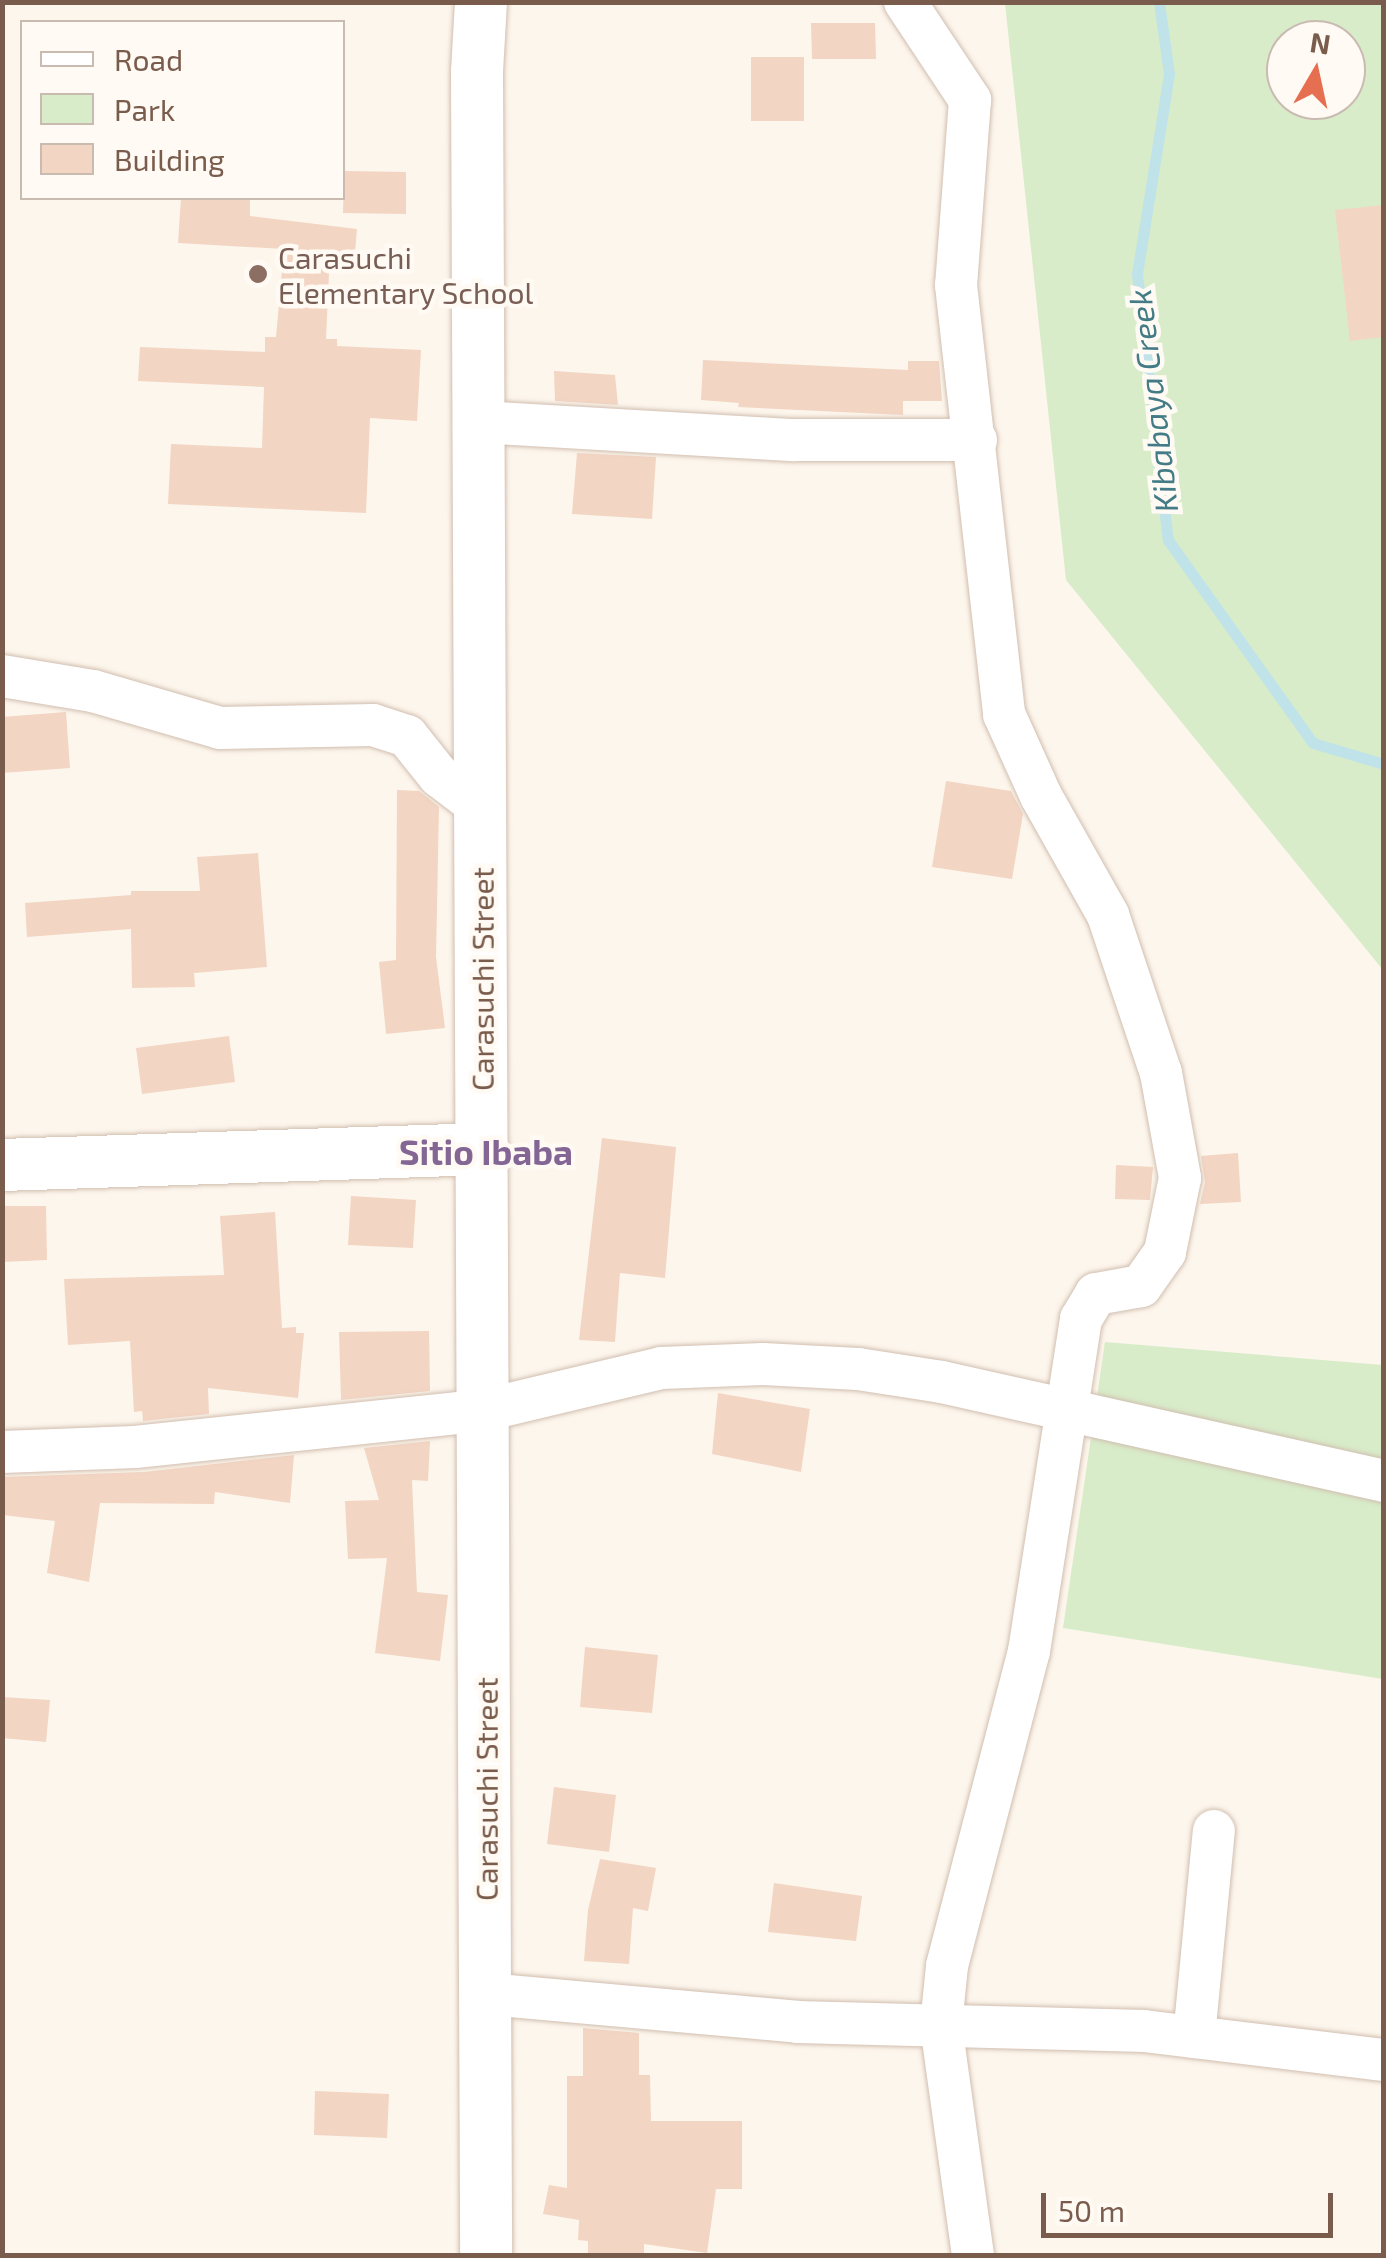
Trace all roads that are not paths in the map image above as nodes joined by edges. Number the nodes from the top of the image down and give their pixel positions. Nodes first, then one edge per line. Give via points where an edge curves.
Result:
1 (481, 2) edge
2 (906, 2) edge
3 (479, 422) junction
4 (976, 440) junction
5 (2, 676) edge
6 (481, 808) junction
7 (483, 1149) junction
8 (2, 1165) edge
9 (1066, 1406) junction
10 (485, 1410) junction
11 (2, 1452) edge
12 (1384, 1481) edge
13 (1214, 1830) dead end
14 (487, 1994) junction
15 (941, 2025) junction
16 (1194, 2036) junction
17 (1384, 2060) edge
18 (486, 2256) edge
19 (973, 2256) edge

1 - 3 street, Carasuchi Street
2 - 4 street via 970,100 956,285
3 - 4 street via 794,440
3 - 6 street, Carasuchi Street
4 - 9 street via 1004,714 1108,915 1162,1074 1180,1178 1165,1252 1140,1286 1096,1294 1080,1319
5 - 6 street via 93,690 220,728 372,725 407,736 439,776
6 - 7 street, Carasuchi Street
7 - 8 street
7 - 10 street, Carasuchi Street
9 - 10 street via 858,1369 763,1364 661,1368
9 - 12 street
9 - 15 street via 1029,1651 948,1966
10 - 11 street via 79,1452
10 - 14 street, Carasuchi Street
13 - 16 street
14 - 15 street via 798,2022
14 - 18 street, Carasuchi Street
15 - 16 street
15 - 19 street
16 - 17 street

